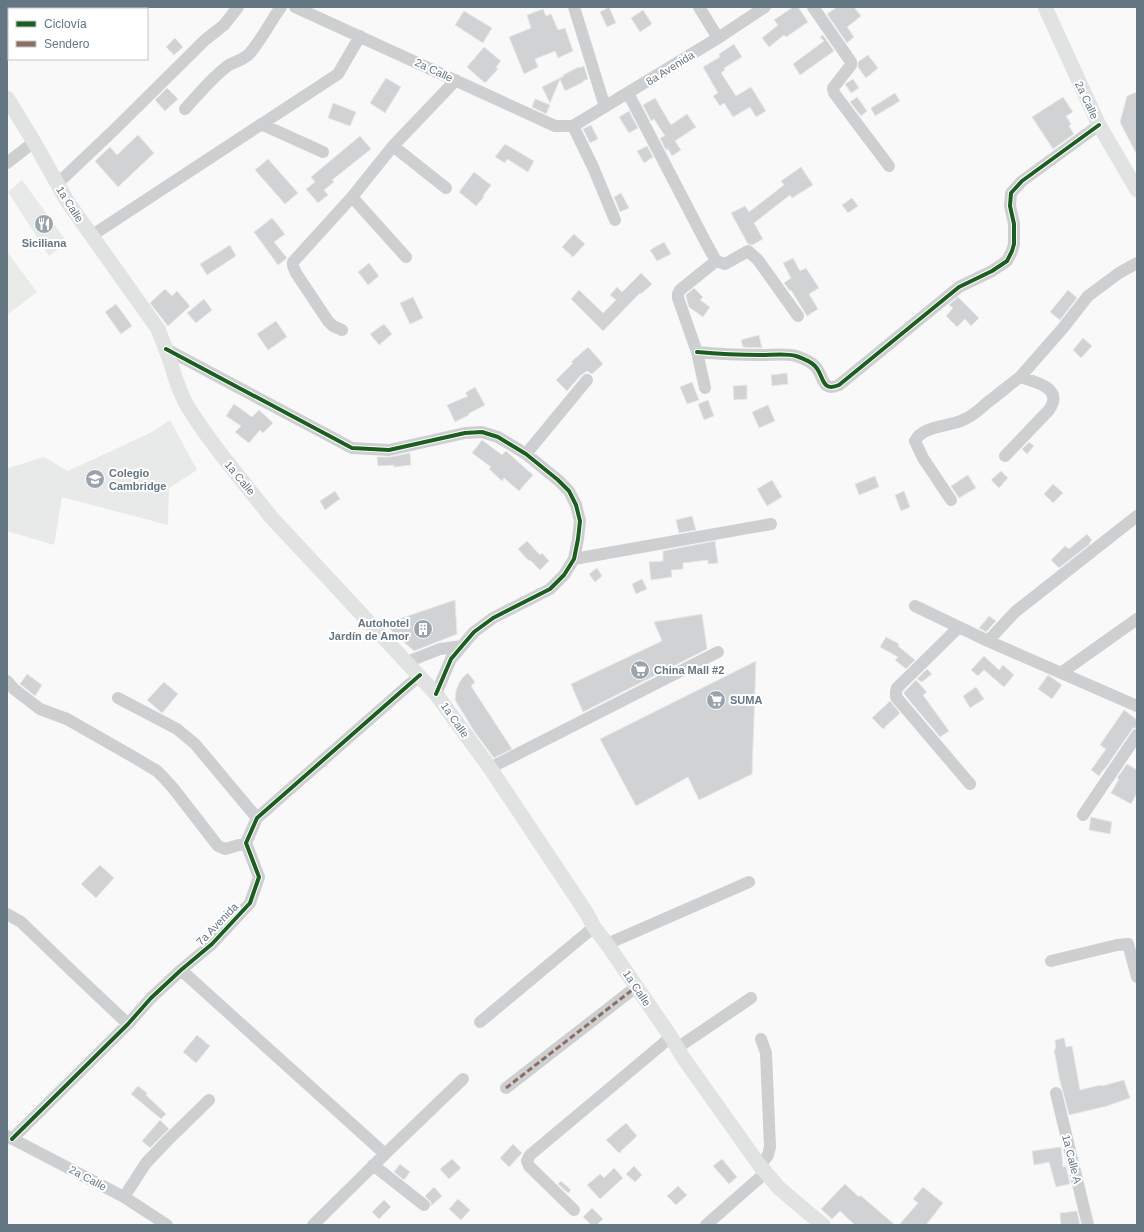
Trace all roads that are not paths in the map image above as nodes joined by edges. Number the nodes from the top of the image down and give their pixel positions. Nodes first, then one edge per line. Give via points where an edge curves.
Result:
1 (238, 7) edge
2 (281, 7) edge
3 (295, 7) edge
4 (574, 7) edge
5 (699, 7) edge
6 (765, 7) edge
7 (813, 7) edge
8 (1045, 7) edge
9 (360, 36) junction
10 (718, 38) junction
11 (456, 80) junction
12 (628, 93) junction
13 (7, 98) edge
14 (605, 107) junction
15 (185, 109) dead end
16 (261, 124) junction
17 (1099, 125) junction
18 (573, 126) junction
19 (34, 142) junction
20 (393, 146) junction
21 (323, 152) dead end
22 (7, 163) edge
23 (889, 166) dead end
24 (57, 184) junction
25 (446, 188) dead end
26 (1137, 190) edge
27 (352, 197) junction
28 (615, 220) dead end
29 (91, 236) junction
30 (406, 257) dead end
31 (716, 261) junction
32 (1137, 263) edge
33 (798, 316) dead end
34 (342, 330) dead end
35 (166, 349) junction
36 (697, 352) junction
37 (1020, 377) junction
38 (587, 380) dead end
39 (705, 388) dead end
40 (526, 454) junction
41 (1005, 456) dead end
42 (951, 500) dead end
43 (1137, 516) edge
44 (771, 524) dead end
45 (574, 559) junction
46 (915, 606) dead end
47 (1137, 619) edge
48 (959, 627) junction
49 (988, 641) junction
50 (462, 646) junction
51 (718, 652) dead end
52 (407, 662) junction
53 (1061, 673) junction
54 (420, 675) junction
55 (7, 681) edge
56 (436, 694) junction
57 (118, 698) dead end
58 (1137, 706) edge
59 (1137, 735) edge
60 (490, 768) junction
61 (970, 784) dead end
62 (1083, 815) dead end
63 (257, 818) junction
64 (246, 843) junction
65 (749, 882) dead end
66 (7, 914) edge
67 (594, 927) junction
68 (607, 944) junction
69 (1051, 962) dead end
70 (181, 970) junction
71 (1137, 976) edge
72 (636, 987) junction
73 (751, 998) dead end
74 (480, 1022) dead end
75 (128, 1024) junction
76 (761, 1039) dead end
77 (674, 1043) junction
78 (463, 1079) dead end
79 (506, 1088) dead end
80 (1056, 1093) dead end
81 (209, 1100) dead end
82 (10, 1137) edge
83 (385, 1154) junction
84 (373, 1165) junction
85 (762, 1170) junction
86 (124, 1197) junction
87 (424, 1205) dead end
88 (574, 1210) dead end
89 (167, 1225) edge
90 (313, 1225) edge
91 (706, 1225) edge
92 (823, 1225) edge
93 (1088, 1225) edge

1 - 24 street via 224,25 205,40
2 - 15 street via 249,54 229,65
3 - 9 street, 2a Calle
4 - 14 street
5 - 10 street
6 - 10 street, 8a Avenida
7 - 23 street via 851,62 833,88 834,94
8 - 17 main road, 2a Calle
9 - 11 street, 2a Calle
9 - 16 street via 338,74
10 - 12 street, 8a Avenida
11 - 18 street, 2a Calle via 555,126
11 - 20 street
12 - 14 street, 8a Avenida
12 - 31 street
13 - 19 main road, 1a Calle
14 - 18 street, 8a Avenida
16 - 21 street
16 - 29 street
17 - 26 main road, 2a Calle
17 - 36 street via 1022,181 1011,193 1014,244 1007,261 959,286 839,385 828,387 815,366 794,355 724,355
18 - 28 street
19 - 22 street
19 - 24 main road, 1a Calle
20 - 25 street
20 - 27 street
24 - 29 main road, 1a Calle
27 - 30 street
27 - 34 street via 293,262 296,273 328,321
29 - 35 main road, 1a Calle via 158,330
31 - 33 street via 725,264 748,251 751,253
31 - 36 street via 678,294
32 - 37 street via 1088,296
35 - 40 street via 352,448 389,450 465,433 482,432 498,437
35 - 52 main road, 1a Calle via 178,387 220,454 271,517
36 - 39 street
37 - 41 street via 1046,386 1054,398 1053,404
37 - 42 street via 965,420 925,432 915,441 923,458
38 - 40 street
40 - 45 street via 569,491 576,505 580,521
43 - 49 street via 1015,612
44 - 45 street
45 - 50 street via 564,575 550,589 493,618 474,632
46 - 48 street
47 - 53 street
48 - 49 street
48 - 61 street via 897,688 896,697
49 - 53 street
50 - 52 street via 440,649
50 - 56 street via 451,659
51 - 60 street
52 - 54 main road, 1a Calle
53 - 58 street
54 - 56 main road, 1a Calle
54 - 63 street
55 - 64 street via 40,709 67,719 156,771 173,788 218,846 226,849
56 - 60 main road, 1a Calle
57 - 63 street via 185,735
59 - 62 street
60 - 67 main road, 1a Calle
63 - 64 street
64 - 70 street, 7a Avenida via 259,877 250,903 212,944
65 - 68 street
66 - 75 street via 21,922
67 - 68 main road, 1a Calle
67 - 74 street
68 - 72 main road, 1a Calle
69 - 71 street via 1117,944 1128,944
70 - 75 street, 7a Avenida
70 - 83 street
72 - 77 main road, 1a Calle
72 - 79 street
73 - 77 street
75 - 82 street, 7a Avenida
76 - 85 street via 766,1054 770,1147
77 - 85 main road, 1a Calle
77 - 88 street via 530,1155 527,1161 529,1166
78 - 83 street
80 - 93 street, 1a Calle A
81 - 86 street via 146,1163
82 - 86 street, 2a Calle
83 - 84 street
84 - 87 street
84 - 90 street
85 - 91 street
85 - 92 main road, 1a Calle via 784,1193
86 - 89 street, 2a Calle

